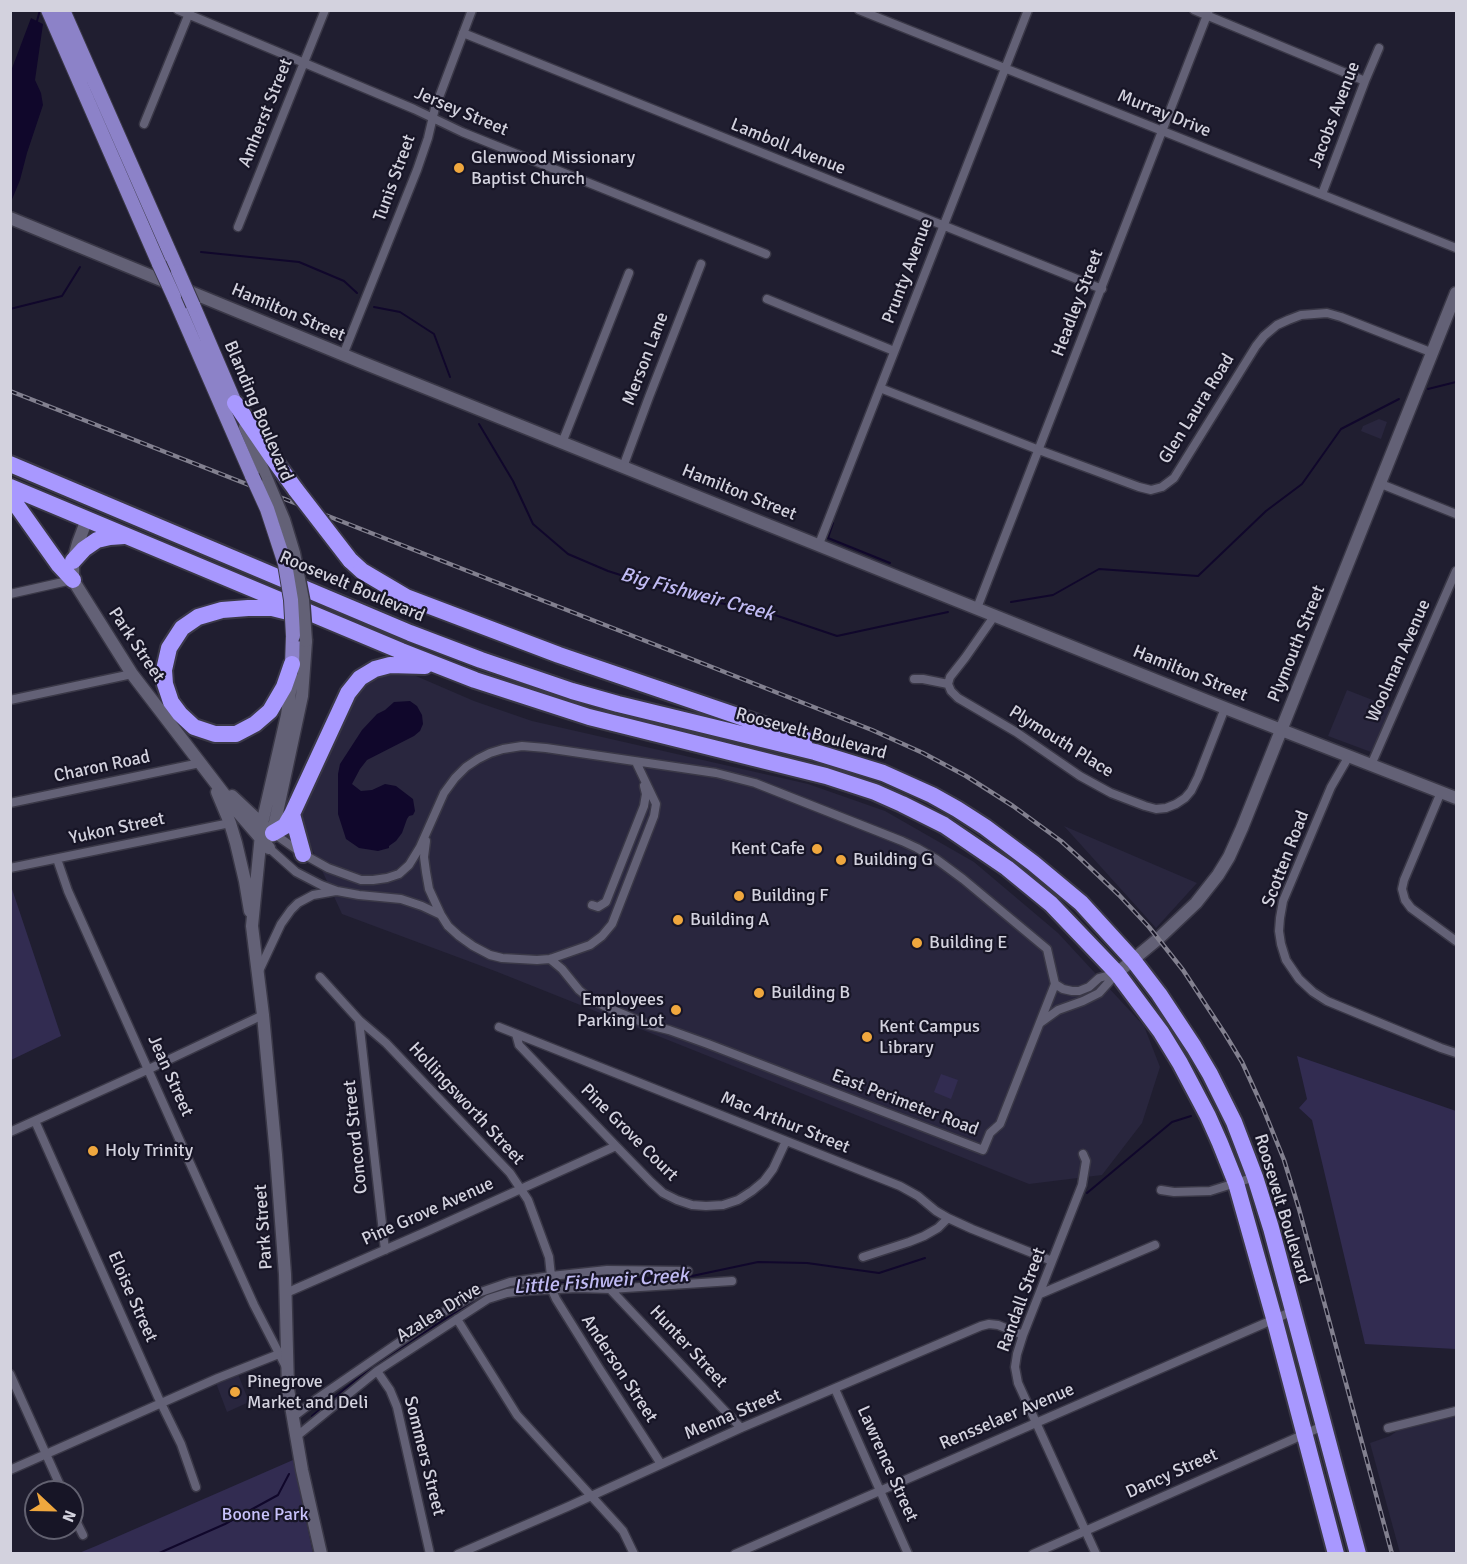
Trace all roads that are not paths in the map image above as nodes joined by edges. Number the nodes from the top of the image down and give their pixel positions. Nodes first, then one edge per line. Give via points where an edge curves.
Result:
1 (48, 10) edge
2 (63, 10) edge
3 (178, 10) edge
4 (325, 10) edge
5 (472, 10) edge
6 (859, 10) edge
7 (1028, 10) edge
8 (1194, 10) edge
9 (189, 13) edge
10 (1208, 13) edge
11 (463, 33) junction
12 (1378, 48) dead end
13 (304, 63) junction
14 (1005, 69) junction
15 (1365, 81) junction
16 (433, 118) junction
17 (144, 124) dead end
18 (1162, 131) junction
19 (1322, 194) junction
20 (10, 218) edge
21 (943, 226) junction
22 (238, 227) dead end
23 (1456, 248) edge
24 (766, 254) dead end
25 (701, 264) dead end
26 (629, 273) dead end
27 (1102, 289) junction
28 (1456, 293) edge
29 (767, 298) dead end
30 (894, 351) junction
31 (1433, 353) junction
32 (343, 355) junction
33 (880, 388) junction
34 (235, 403) junction
35 (562, 443) junction
36 (1039, 450) junction
37 (10, 464) edge
38 (623, 467) junction
39 (1381, 484) junction
40 (10, 487) edge
41 (76, 492) junction
42 (10, 498) edge
43 (1456, 514) edge
44 (132, 515) junction
45 (87, 519) junction
46 (128, 536) junction
47 (819, 544) junction
48 (73, 561) junction
49 (1456, 571) edge
50 (73, 580) junction
51 (10, 594) edge
52 (977, 608) junction
53 (995, 615) junction
54 (327, 620) junction
55 (299, 639) junction
56 (292, 664) junction
57 (443, 668) junction
58 (132, 674) junction
59 (914, 679) dead end
60 (948, 684) junction
61 (10, 700) edge
62 (1225, 708) junction
63 (1282, 730) junction
64 (1349, 756) junction
65 (636, 762) junction
66 (200, 763) junction
67 (1371, 765) junction
68 (883, 773) junction
69 (211, 777) junction
70 (643, 777) junction
71 (1441, 792) junction
72 (1456, 798) edge
73 (10, 803) edge
74 (292, 814) junction
75 (230, 823) junction
76 (429, 826) junction
77 (266, 836) junction
78 (303, 854) junction
79 (57, 859) junction
80 (10, 868) edge
81 (337, 891) junction
82 (592, 905) dead end
83 (441, 915) junction
84 (252, 926) junction
85 (1456, 941) edge
86 (550, 958) junction
87 (1133, 960) junction
88 (258, 973) junction
89 (1117, 973) junction
90 (320, 977) dead end
91 (1055, 984) junction
92 (263, 1015) junction
93 (359, 1020) junction
94 (1040, 1023) junction
95 (499, 1027) dead end
96 (516, 1034) junction
97 (1456, 1053) edge
98 (149, 1069) junction
99 (34, 1121) junction
100 (10, 1132) edge
101 (786, 1141) junction
102 (616, 1146) junction
103 (1083, 1154) dead end
104 (1255, 1177) junction
105 (1236, 1183) junction
106 (521, 1188) junction
107 (1161, 1190) dead end
108 (948, 1218) junction
109 (1155, 1245) dead end
110 (385, 1250) junction
111 (863, 1257) dead end
112 (1052, 1261) junction
113 (688, 1271) dead end
114 (551, 1276) junction
115 (732, 1281) dead end
116 (610, 1289) junction
117 (552, 1290) junction
118 (286, 1293) junction
119 (1040, 1294) junction
120 (1293, 1311) junction
121 (457, 1318) junction
122 (1274, 1318) junction
123 (1023, 1335) junction
124 (283, 1353) junction
125 (377, 1371) junction
126 (10, 1374) edge
127 (835, 1389) junction
128 (161, 1403) junction
129 (1456, 1411) edge
130 (293, 1417) junction
131 (1035, 1422) junction
132 (1323, 1426) junction
133 (741, 1428) junction
134 (1388, 1428) dead end
135 (1304, 1434) junction
136 (297, 1436) junction
137 (47, 1454) junction
138 (661, 1464) junction
139 (10, 1470) edge
140 (58, 1480) edge
141 (196, 1487) dead end
142 (880, 1489) junction
143 (591, 1495) junction
144 (1085, 1530) junction
145 (1357, 1551) edge
146 (1336, 1553) edge
147 (321, 1554) edge
148 (430, 1554) edge
149 (458, 1554) edge
150 (634, 1554) edge
151 (735, 1554) edge
152 (908, 1554) edge
153 (1033, 1554) edge
154 (1096, 1554) edge

1 - 55 main road, Blanding Boulevard, bridge via 267,509 285,564
2 - 34 main road, Blanding Boulevard, bridge
3 - 9 street, Jersey Street
4 - 13 street, Amherst Street
5 - 11 street, Tunis Street
6 - 14 street, Murray Drive
7 - 14 street, Prunty Avenue
8 - 10 street
9 - 13 street, Jersey Street
9 - 17 street
10 - 15 street
10 - 18 street, Headley Street
11 - 16 street, Tunis Street
11 - 21 street, Lamboll Avenue
12 - 15 street, Jacobs Avenue
13 - 16 street, Jersey Street
13 - 22 street, Amherst Street
14 - 18 street, Murray Drive
14 - 21 street, Prunty Avenue
15 - 19 street, Jacobs Avenue
16 - 24 street, Jersey Street
16 - 32 street, Tunis Street via 417,170
18 - 19 street, Murray Drive
18 - 27 street, Headley Street
19 - 23 street, Murray Drive
20 - 32 street, Hamilton Street
21 - 27 street, Lamboll Avenue
21 - 30 street, Prunty Avenue
25 - 38 street, Merson Lane
26 - 35 street
27 - 36 street, Headley Street
28 - 31 street, Plymouth Street
29 - 30 street
30 - 33 street, Prunty Avenue
31 - 36 street, Glen Laura Road via 1341,317 1301,315 1264,336 1174,478 1162,487 1139,487
31 - 39 street, Plymouth Street
32 - 35 street, Hamilton Street
33 - 36 street, Glen Laura Road
33 - 47 street, Prunty Avenue
34 - 55 street, Blanding Boulevard, bridge via 294,553 303,600
34 - 68 highway, bridge via 350,560 406,597 559,655 830,748
35 - 38 street, Hamilton Street
36 - 52 street, Headley Street
37 - 41 highway, Roosevelt Boulevard
38 - 47 street, Hamilton Street
39 - 43 street
39 - 63 street, Plymouth Street
40 - 45 highway, Roosevelt Boulevard
41 - 44 highway, Roosevelt Boulevard
41 - 45 highway via 85,502
42 - 50 highway
44 - 45 highway via 104,514
44 - 68 highway, Roosevelt Boulevard via 410,633 521,675
45 - 46 highway, Roosevelt Boulevard
45 - 48 street
46 - 48 highway via 97,540
46 - 54 highway, Roosevelt Boulevard
47 - 52 street, Hamilton Street
48 - 50 street
49 - 67 street, Woolman Avenue
50 - 51 street
50 - 58 street, Park Street
52 - 53 street, Hamilton Street
53 - 60 street
53 - 62 street, Hamilton Street
54 - 56 highway via 267,608 222,610 198,617 182,628 169,648 165,684 171,702 194,727 214,734 236,734 270,711
54 - 57 highway, Roosevelt Boulevard
55 - 56 main road, Blanding Boulevard
55 - 77 street, Blanding Boulevard via 302,696
56 - 77 street, Blanding Boulevard
57 - 74 highway via 390,665 360,678 348,693
57 - 89 highway, Roosevelt Boulevard via 589,717 826,776 902,804 944,825 1007,868 1051,904
58 - 61 street
58 - 66 street, Park Street
59 - 60 street
60 - 62 street, Plymouth Place via 958,698 1080,776 1111,793 1156,809 1176,804 1191,791
62 - 63 street, Hamilton Street
63 - 64 street, Hamilton Street
63 - 87 street, Plymouth Street via 1218,875 1196,903
64 - 67 street, Hamilton Street
64 - 97 street, Scotten Road via 1331,787 1284,901 1279,931 1286,960 1304,984 1327,1000
65 - 70 street
65 - 76 street via 534,746 497,751 478,759 455,778
65 - 91 street via 748,781 917,848 963,879 1047,949
66 - 69 street, Park Street
66 - 73 street, Charon Road
67 - 71 street, Hamilton Street
68 - 87 highway, Roosevelt Boulevard via 957,809 1006,842 1081,903
69 - 75 street
69 - 77 street, Park Street
70 - 82 street via 644,806 606,902 598,907
70 - 86 street via 656,804 654,816 612,924 590,945
71 - 72 street, Hamilton Street
71 - 85 street via 1402,889 1411,908
74 - 77 highway via 285,826
74 - 78 highway
75 - 79 street, Yukon Street
75 - 84 street
76 - 78 street via 409,865 387,878 361,880
76 - 83 street via 425,865 429,889
77 - 78 street
77 - 81 street via 296,872
77 - 84 street, Park Street
79 - 80 street, Yukon Street
79 - 98 street, Jean Street
81 - 83 street via 401,899
81 - 88 street via 313,895 291,910
83 - 86 street via 459,936 490,955 513,960
84 - 88 street, Park Street
86 - 94 street, East Perimeter Road via 584,994 606,1007 983,1150 990,1133 1000,1124
87 - 89 street, Plymouth Street
87 - 104 highway, Roosevelt Boulevard via 1179,1022 1210,1074
88 - 92 street, Park Street
89 - 91 street via 1099,978 1080,991
89 - 94 street via 1099,993
89 - 105 highway, Roosevelt Boulevard via 1180,1063
90 - 93 street, Hollingsworth Street
91 - 94 street, East Perimeter Road
92 - 98 street
92 - 118 street, Park Street
93 - 106 street, Hollingsworth Street via 386,1043
93 - 110 street, Concord Street
95 - 96 street, Mac Arthur Street
96 - 101 street, Mac Arthur Street
96 - 102 street, Pine Grove Court via 519,1045
98 - 99 street
98 - 124 street, Jean Street via 254,1305
99 - 100 street
99 - 128 street, Eloise Street
101 - 102 street, Pine Grove Court via 773,1169 753,1191 723,1205 706,1206 692,1205 663,1192
101 - 108 street, Mac Arthur Street via 900,1186
102 - 106 street, Pine Grove Avenue
103 - 112 street, Randall Street via 1086,1161 1082,1185
104 - 105 street
104 - 120 highway, Roosevelt Boulevard
105 - 107 street via 1210,1191
105 - 122 highway, Roosevelt Boulevard
106 - 110 street, Pine Grove Avenue
106 - 114 street, Hollingsworth Street via 549,1257
108 - 111 street via 924,1236
108 - 112 street, Mac Arthur Street
109 - 119 street
110 - 118 street, Pine Grove Avenue
112 - 119 street, Randall Street
113 - 114 street, Azalea Drive via 607,1270
114 - 130 street, Azalea Drive via 510,1282 478,1293 440,1314
115 - 116 street, Azalea Drive
116 - 117 street, Azalea Drive
116 - 133 street, Hunter Street
117 - 121 street, Azalea Drive via 507,1293 488,1299
117 - 138 street, Anderson Street
118 - 124 street, Park Street
119 - 123 street, Randall Street
120 - 122 street, Rensselaer Avenue
120 - 132 highway, Roosevelt Boulevard
121 - 125 street, Azalea Drive
121 - 143 street via 517,1415
122 - 131 street, Rensselaer Avenue
122 - 135 highway, Roosevelt Boulevard
123 - 127 street, Menna Street via 998,1325 981,1326
123 - 131 street, Randall Street via 1015,1367
124 - 128 street
124 - 130 street, Park Street
125 - 136 street, Azalea Drive
125 - 148 street, Sommers Street via 397,1407
126 - 137 street
127 - 133 street, Menna Street
127 - 142 street, Lawrence Street
128 - 137 street
128 - 141 street, Eloise Street
129 - 134 street
130 - 136 street, Park Street
131 - 142 street, Rensselaer Avenue
131 - 144 street, Randall Street
132 - 135 street, Dancy Street
132 - 145 highway, Roosevelt Boulevard
133 - 138 street, Menna Street
135 - 144 street, Dancy Street
135 - 146 highway, Roosevelt Boulevard
136 - 147 street, Park Street
137 - 139 street
137 - 140 street
138 - 143 street, Menna Street
142 - 151 street, Rensselaer Avenue
142 - 152 street, Lawrence Street
143 - 149 street, Menna Street
143 - 150 street via 623,1531
144 - 153 street, Dancy Street
144 - 154 street, Randall Street

